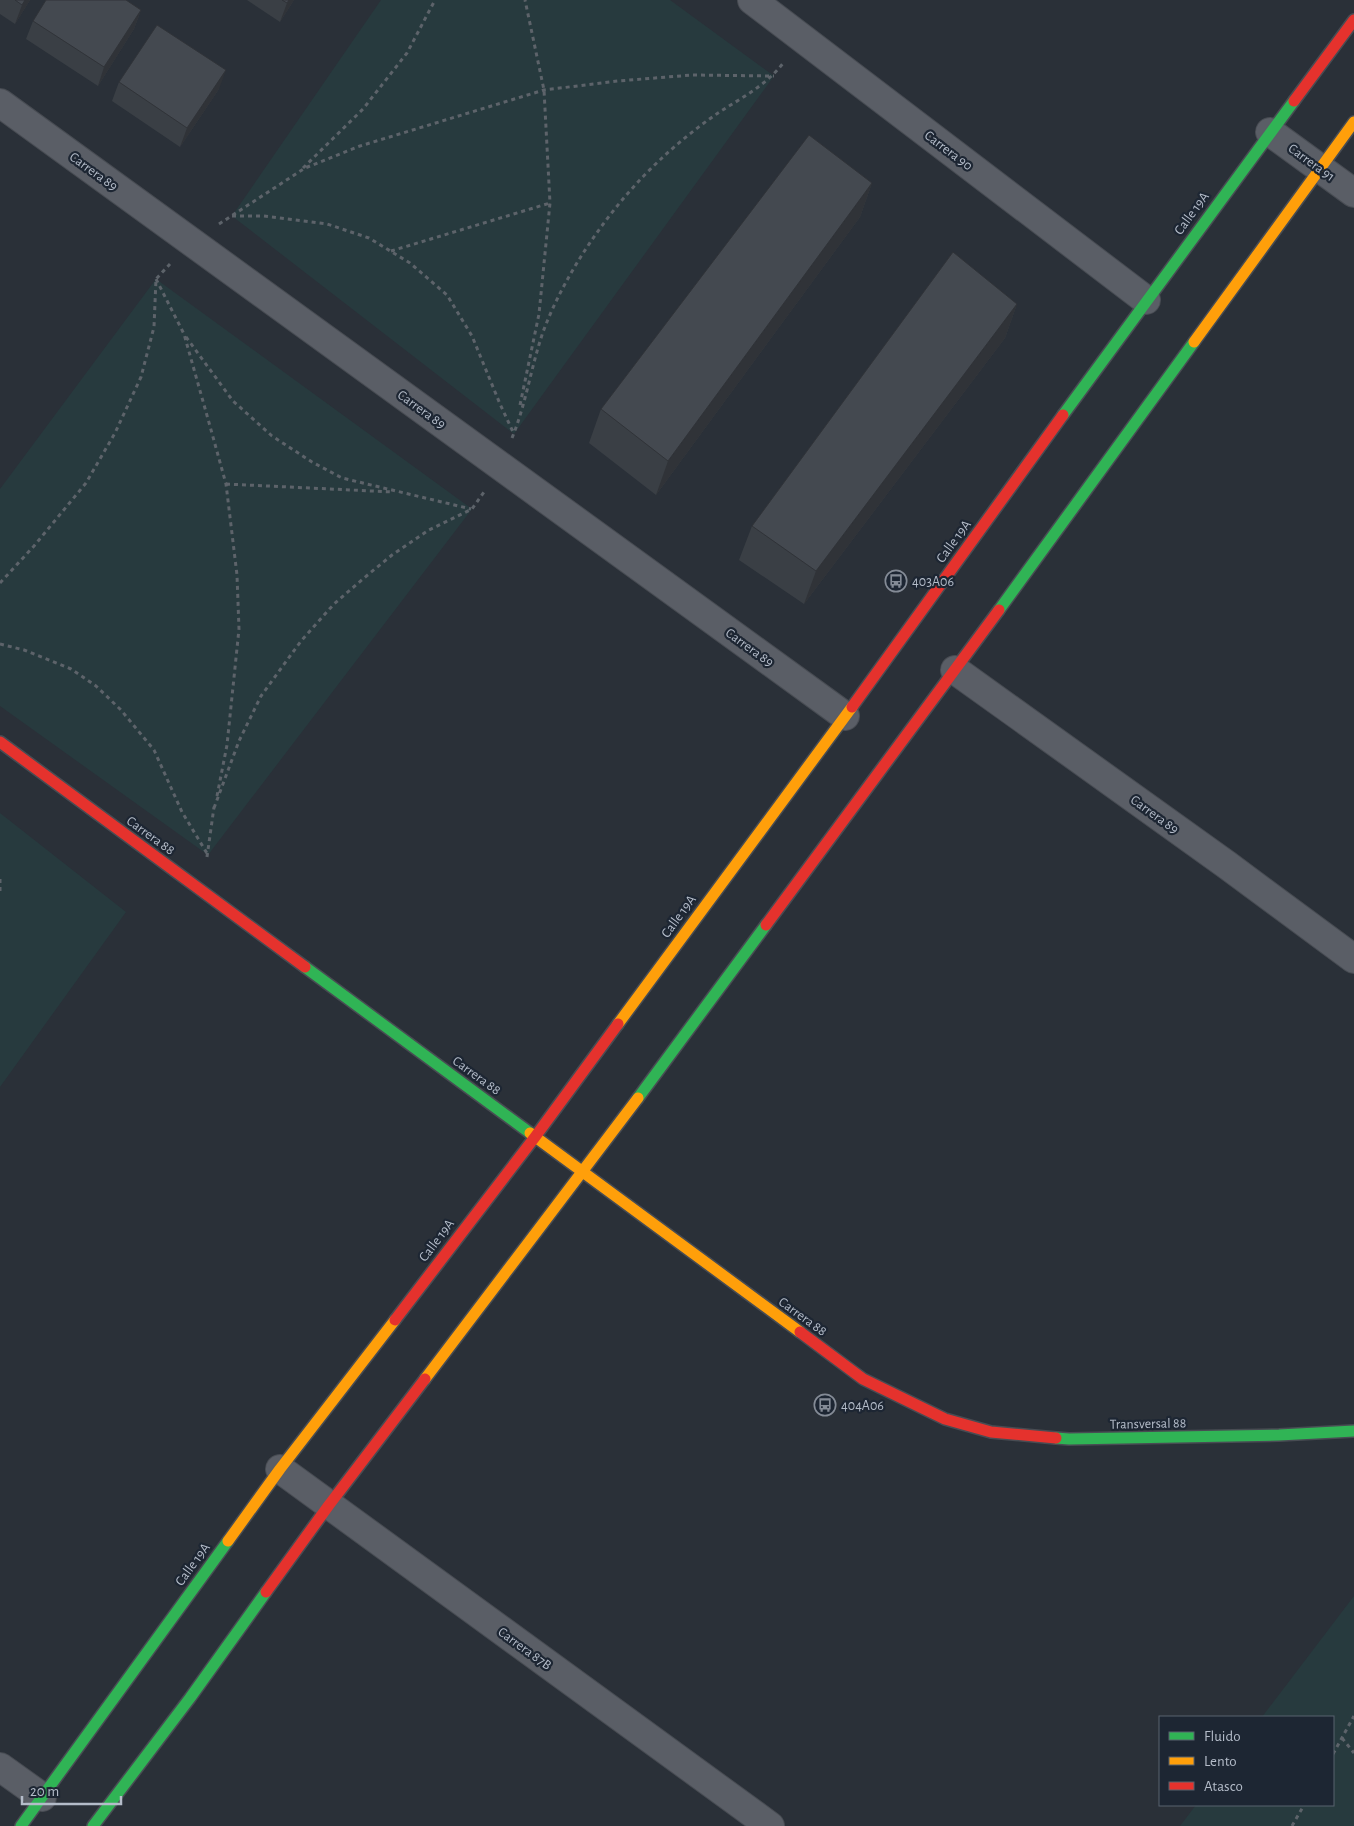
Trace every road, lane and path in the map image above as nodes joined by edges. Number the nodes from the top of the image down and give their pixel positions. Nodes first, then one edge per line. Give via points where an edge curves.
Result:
1 (435, 0) edge
2 (525, 0) edge
3 (752, 0) edge
4 (1354, 20) edge
5 (802, 38) junction
6 (774, 76) junction
7 (544, 90) junction
8 (0, 102) edge
9 (1354, 122) edge
10 (1270, 132) junction
11 (1320, 168) junction
12 (300, 170) junction
13 (1354, 192) edge
14 (550, 203) junction
15 (232, 216) junction
16 (192, 242) junction
17 (391, 251) junction
18 (156, 279) junction
19 (1146, 300) junction
20 (184, 334) junction
21 (514, 434) junction
22 (501, 466) junction
23 (226, 484) junction
24 (400, 492) junction
25 (472, 509) junction
26 (0, 583) edge
27 (0, 644) edge
28 (955, 670) junction
29 (845, 716) junction
30 (0, 742) edge
31 (214, 808) junction
32 (208, 855) junction
33 (0, 879) edge
34 (188, 880) junction
35 (0, 891) edge
36 (1354, 959) edge
37 (535, 1137) junction
38 (583, 1172) junction
39 (946, 1419) joint
40 (1354, 1431) edge
41 (280, 1469) junction
42 (329, 1505) junction
43 (1354, 1716) edge
44 (1342, 1738) junction
45 (1334, 1752) edge
46 (1354, 1753) edge
47 (0, 1767) edge
48 (42, 1797) junction
49 (1303, 1806) edge
50 (21, 1826) edge
51 (93, 1826) edge
52 (770, 1826) edge
53 (1292, 1826) edge

1 - 12 path via 407,53 363,109
2 - 7 path
3 - 5 street, Carrera 90
4 - 10 street, Calle 19A
5 - 6 path
5 - 19 street, Carrera 90
6 - 7 path via 692,75
6 - 21 path via 716,114 662,158 599,231 565,282 547,324
7 - 12 path via 360,146
7 - 14 path
8 - 16 street, Carrera 89
9 - 11 street
10 - 11 street, Carrera 91
10 - 19 street, Calle 19A
11 - 13 street, Carrera 91
11 - 28 street
12 - 15 path
14 - 17 path
14 - 21 path via 539,314
15 - 16 path
15 - 17 path via 264,216 326,224 369,238
16 - 18 path
16 - 22 street, Carrera 89
17 - 21 path via 447,295 472,336
18 - 20 path
18 - 26 path via 154,327 141,377 115,433 86,483
19 - 29 street, Calle 19A
20 - 23 path
20 - 24 path via 233,401 272,436 342,478
21 - 22 path
22 - 25 path
22 - 29 street, Carrera 89
23 - 24 path
23 - 31 path via 237,574 239,629 227,745
24 - 25 path
25 - 31 path via 429,530 392,554 334,604 301,641 262,696 239,741
27 - 32 path via 72,669 121,710 154,750 182,812
28 - 36 street, Carrera 89
28 - 38 street
29 - 37 street, Calle 19A
30 - 34 street, Carrera 88
31 - 32 path
32 - 34 path
33 - 35 path
34 - 37 street, Carrera 88
37 - 38 street, Carrera 88
37 - 41 street, Calle 19A
38 - 39 street, Carrera 88 via 863,1379
38 - 42 street
39 - 40 street, Transversal 88 via 991,1432 1069,1439
41 - 42 street, Carrera 87B
41 - 48 street, Calle 19A
42 - 51 street
42 - 52 street, Carrera 87B
43 - 44 path
44 - 45 path
44 - 46 path
47 - 48 street
48 - 50 street, Calle 19A
49 - 53 path

